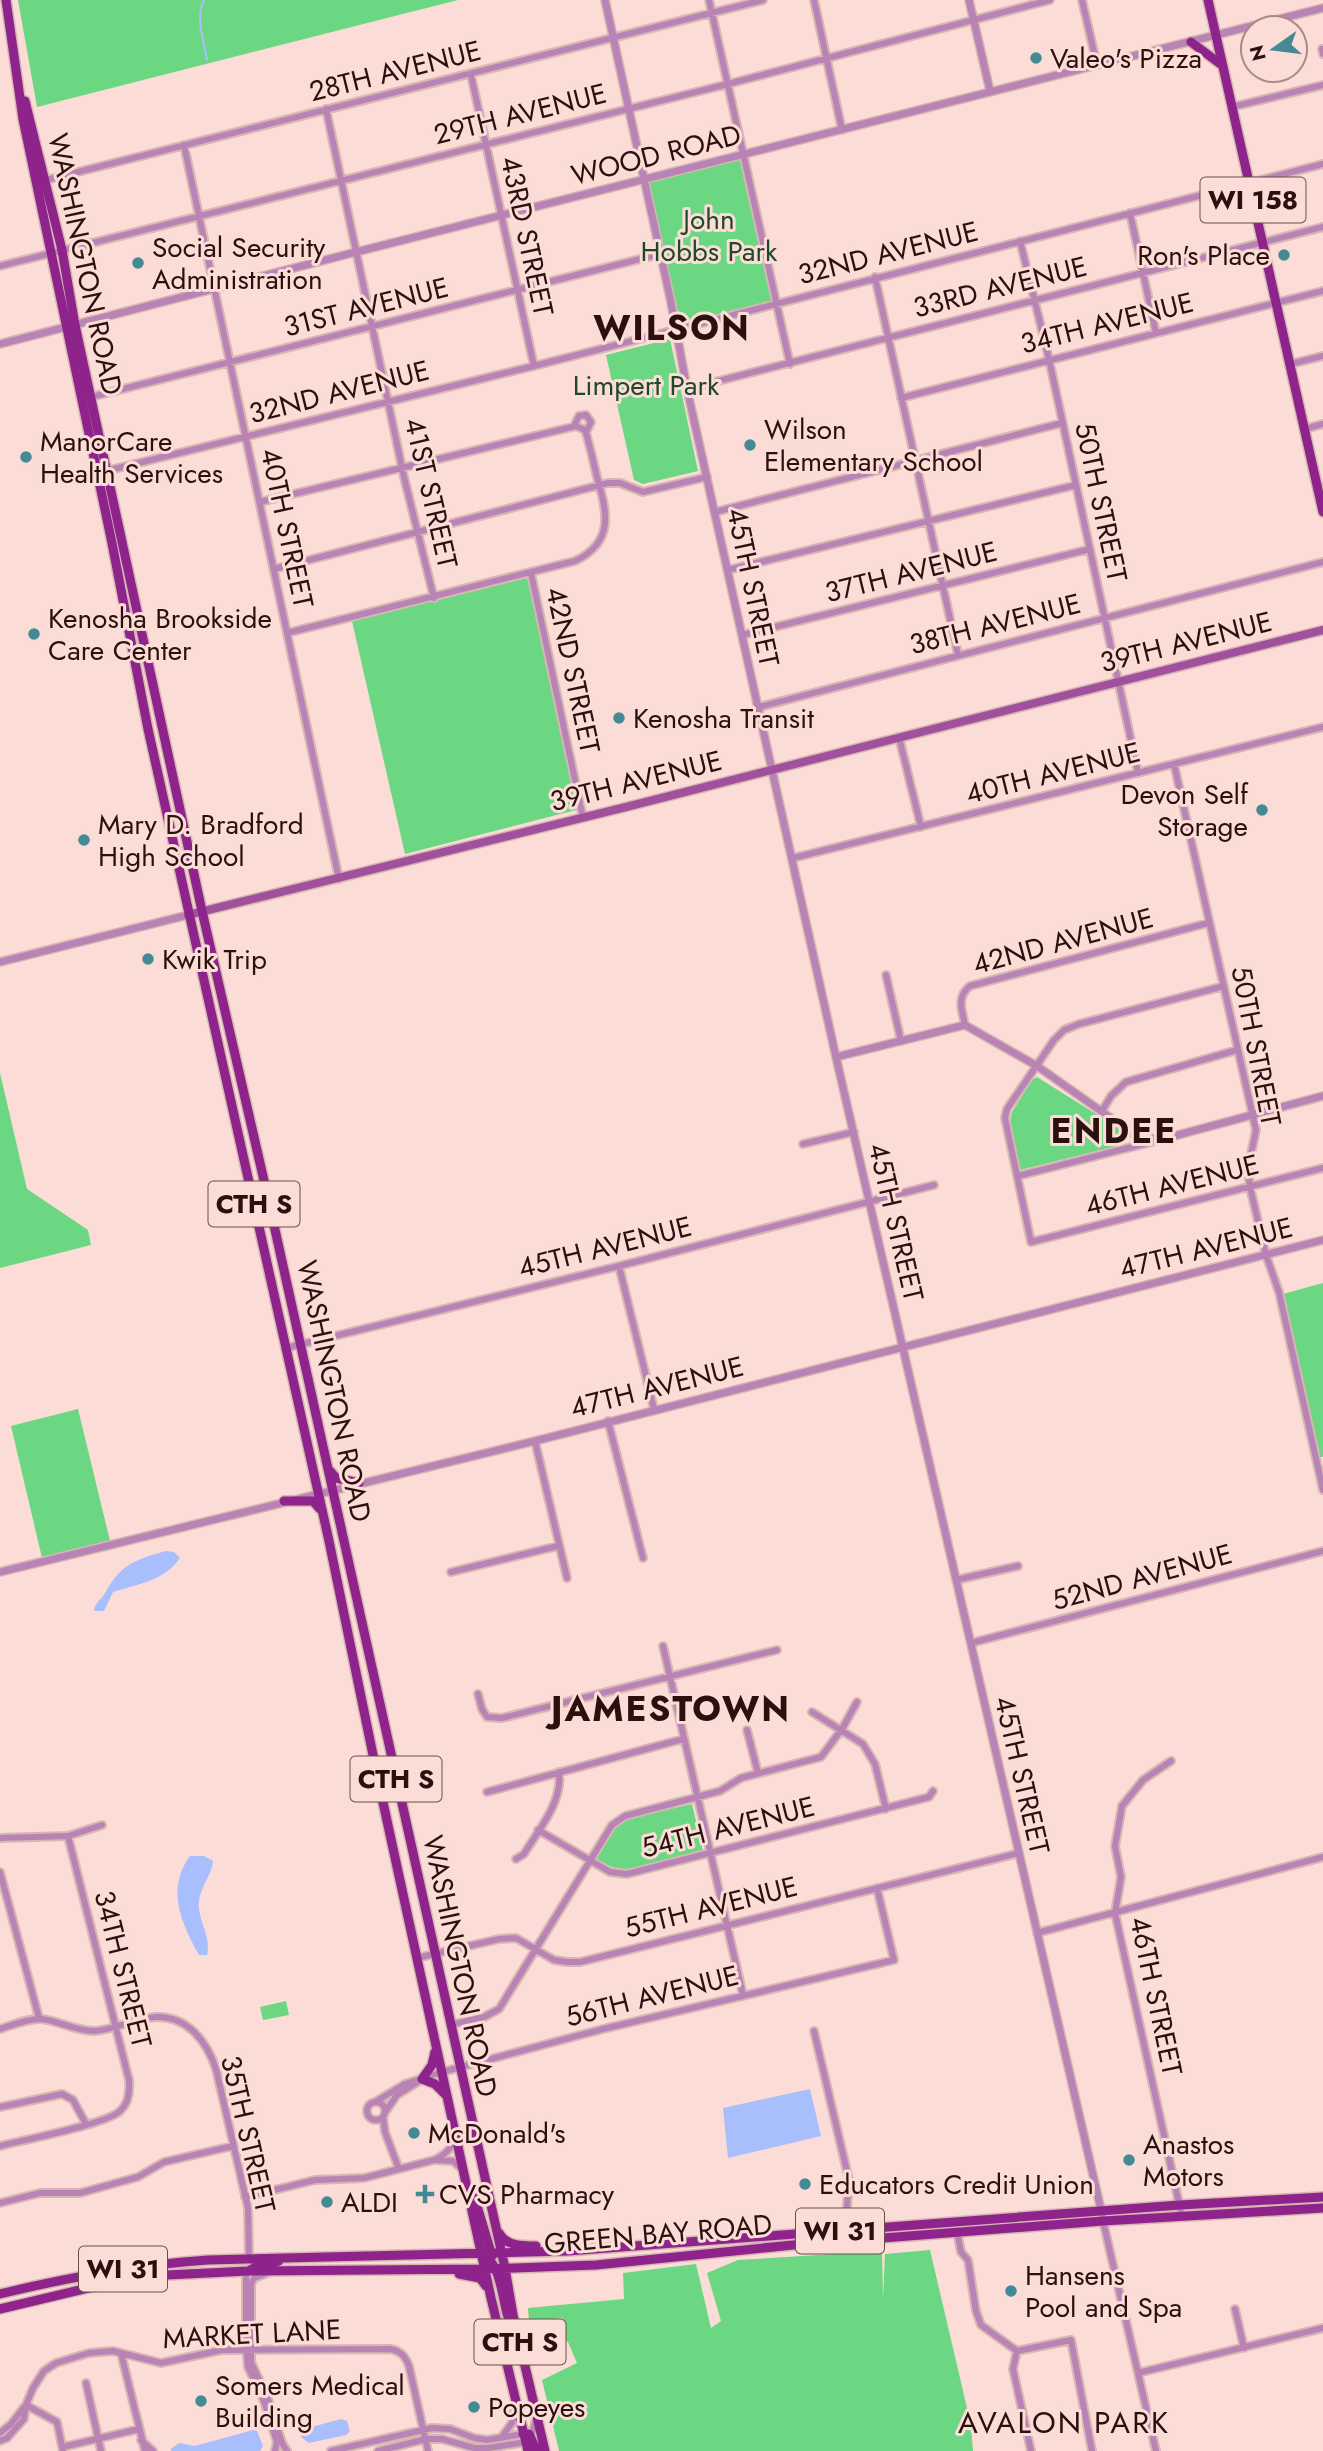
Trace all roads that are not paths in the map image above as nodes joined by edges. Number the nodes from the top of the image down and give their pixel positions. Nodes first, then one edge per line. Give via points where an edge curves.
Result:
1 (6, 0) edge
2 (604, 0) edge
3 (709, 0) edge
4 (763, 0) edge
5 (814, 0) edge
6 (969, 0) edge
7 (1050, 0) edge
8 (1082, 0) edge
9 (1208, 0) edge
10 (1323, 8) edge
11 (712, 13) junction
12 (974, 19) junction
13 (1216, 36) junction
14 (612, 38) junction
15 (1191, 42) junction
16 (827, 58) junction
17 (1097, 65) junction
18 (1223, 66) junction
19 (471, 75) junction
20 (728, 84) junction
21 (1323, 85) edge
22 (990, 91) junction
23 (1232, 107) junction
24 (627, 108) junction
25 (326, 109) junction
26 (842, 130) junction
27 (485, 144) junction
28 (184, 145) junction
29 (743, 154) junction
30 (1323, 164) edge
31 (341, 180) junction
32 (643, 180) junction
33 (41, 181) junction
34 (1249, 183) junction
35 (1130, 213) junction
36 (200, 216) junction
37 (502, 216) junction
38 (1323, 228) edge
39 (1020, 241) junction
40 (1263, 243) junction
41 (62, 250) junction
42 (356, 252) junction
43 (51, 253) junction
44 (660, 254) junction
45 (0, 266) edge
46 (1143, 272) junction
47 (875, 277) junction
48 (215, 289) junction
49 (517, 290) junction
50 (1323, 291) edge
51 (1034, 300) junction
52 (1276, 302) junction
53 (776, 303) junction
54 (71, 326) junction
55 (373, 326) junction
56 (676, 329) junction
57 (1156, 333) junction
58 (888, 338) junction
59 (0, 344) edge
60 (1323, 356) edge
61 (1049, 359) junction
62 (229, 362) junction
63 (790, 364) junction
64 (1290, 364) junction
65 (534, 366) junction
66 (687, 388) junction
67 (87, 398) junction
68 (901, 398) junction
69 (389, 401) junction
70 (1062, 423) junction
71 (1323, 424) edge
72 (574, 426) junction
73 (1305, 429) junction
74 (586, 432) junction
75 (246, 437) junction
76 (915, 460) junction
77 (402, 468) junction
78 (102, 473) junction
79 (707, 477) junction
80 (599, 482) junction
81 (1076, 485) junction
82 (1321, 491) edge
83 (260, 502) junction
84 (110, 506) junction
85 (715, 512) junction
86 (1323, 512) edge
87 (928, 522) junction
88 (418, 533) junction
89 (1090, 549) junction
90 (1323, 562) edge
91 (274, 569) junction
92 (728, 570) junction
93 (531, 573) junction
94 (943, 585) junction
95 (435, 597) junction
96 (1105, 618) junction
97 (1323, 630) edge
98 (287, 633) junction
99 (742, 635) junction
100 (958, 655) junction
101 (1119, 683) junction
102 (759, 706) junction
103 (1323, 727) edge
104 (900, 737) junction
105 (1174, 764) junction
106 (773, 770) junction
107 (1138, 773) junction
108 (583, 818) junction
109 (167, 820) junction
110 (921, 827) junction
111 (191, 856) junction
112 (793, 858) junction
113 (340, 879) junction
114 (202, 911) junction
115 (188, 915) junction
116 (1208, 923) junction
117 (0, 962) edge
118 (886, 975) dead end
119 (1224, 986) junction
120 (965, 1026) junction
121 (901, 1041) junction
122 (1237, 1050) junction
123 (836, 1057) junction
124 (1037, 1066) junction
125 (1323, 1096) edge
126 (1102, 1111) junction
127 (1252, 1115) junction
128 (853, 1132) junction
129 (1163, 1139) junction
130 (803, 1143) dead end
131 (1323, 1168) edge
132 (1018, 1177) junction
133 (934, 1185) dead end
134 (1250, 1187) junction
135 (869, 1200) junction
136 (1323, 1240) edge
137 (1266, 1255) junction
138 (619, 1266) junction
139 (300, 1343) junction
140 (286, 1348) junction
141 (903, 1348) junction
142 (654, 1409) junction
143 (608, 1420) junction
144 (535, 1441) junction
145 (328, 1470) junction
146 (359, 1483) junction
147 (333, 1490) junction
148 (1323, 1490) edge
149 (318, 1493) junction
150 (284, 1501) junction
151 (323, 1513) junction
152 (558, 1546) junction
153 (1323, 1551) edge
154 (643, 1558) dead end
155 (1018, 1566) dead end
156 (0, 1572) edge
157 (452, 1572) dead end
158 (567, 1578) dead end
159 (956, 1580) junction
160 (971, 1643) junction
161 (663, 1646) dead end
162 (777, 1650) dead end
163 (670, 1677) junction
164 (478, 1694) dead end
165 (857, 1702) dead end
166 (812, 1712) dead end
167 (842, 1729) junction
168 (747, 1730) dead end
169 (683, 1739) junction
170 (1171, 1761) dead end
171 (559, 1772) junction
172 (758, 1773) junction
173 (396, 1780) junction
174 (379, 1784) junction
175 (933, 1791) dead end
176 (487, 1792) dead end
177 (697, 1797) junction
178 (886, 1809) junction
179 (102, 1825) dead end
180 (538, 1830) junction
181 (68, 1836) junction
182 (0, 1838) edge
183 (1019, 1853) junction
184 (711, 1854) junction
185 (1323, 1857) edge
186 (516, 1858) dead end
187 (591, 1860) junction
188 (0, 1872) edge
189 (877, 1888) junction
190 (1115, 1913) junction
191 (728, 1924) junction
192 (1037, 1933) junction
193 (537, 1948) junction
194 (434, 1954) junction
195 (418, 1958) junction
196 (743, 1995) junction
197 (39, 2018) junction
198 (432, 2022) junction
199 (450, 2025) junction
200 (116, 2026) junction
201 (0, 2029) edge
202 (814, 2031) dead end
203 (459, 2068) junction
204 (442, 2072) junction
205 (422, 2079) junction
206 (448, 2097) junction
207 (375, 2102) junction
208 (0, 2107) edge
209 (384, 2114) junction
210 (374, 2120) junction
211 (86, 2124) junction
212 (385, 2132) junction
213 (456, 2134) junction
214 (0, 2146) edge
215 (233, 2146) junction
216 (434, 2160) junction
217 (481, 2166) junction
218 (398, 2169) junction
219 (464, 2171) junction
220 (468, 2190) junction
221 (245, 2197) junction
222 (1323, 2197) edge
223 (0, 2203) edge
224 (1180, 2205) junction
225 (1323, 2208) edge
226 (1101, 2211) junction
227 (1182, 2217) junction
228 (1103, 2221) junction
229 (495, 2225) junction
230 (956, 2227) junction
231 (845, 2230) junction
232 (846, 2241) junction
233 (614, 2248) junction
234 (491, 2252) junction
235 (456, 2253) junction
236 (249, 2258) junction
237 (285, 2258) junction
238 (529, 2267) junction
239 (402, 2269) junction
240 (495, 2269) junction
241 (248, 2271) junction
242 (221, 2272) junction
243 (272, 2272) junction
244 (0, 2294) edge
245 (491, 2298) junction
246 (0, 2309) edge
247 (1235, 2309) dead end
248 (1323, 2328) edge
249 (1244, 2347) junction
250 (248, 2351) junction
251 (1017, 2351) junction
252 (121, 2353) junction
253 (528, 2372) junction
254 (1138, 2373) junction
255 (86, 2383) dead end
256 (516, 2400) junction
257 (26, 2405) junction
258 (537, 2416) junction
259 (424, 2429) junction
260 (139, 2430) junction
261 (0, 2433) edge
262 (501, 2438) junction
263 (426, 2439) junction
264 (98, 2440) junction
265 (141, 2440) junction
266 (0, 2441) edge
267 (527, 2441) edge
268 (65, 2449) edge
269 (100, 2451) edge
270 (145, 2451) edge
271 (153, 2451) edge
272 (277, 2451) edge
273 (286, 2451) edge
274 (331, 2451) edge
275 (378, 2451) edge
276 (428, 2451) edge
277 (537, 2451) edge
278 (545, 2451) edge
279 (1031, 2451) edge
280 (1092, 2451) edge
281 (1156, 2451) edge

1 - 33 main road, WASHINGTON ROAD via 23,119
2 - 14 street, 45TH STREET
3 - 11 street
4 - 11 street, 28TH AVENUE
5 - 16 street
6 - 12 street
7 - 12 street, 29TH AVENUE
8 - 17 street
9 - 13 main road, WI 158
10 - 13 street, WOOD ROAD
11 - 14 street, 28TH AVENUE
11 - 20 street
12 - 16 street, 29TH AVENUE
12 - 22 street
13 - 15 street, WOOD ROAD
13 - 18 main road, WI 158
14 - 19 street, 28TH AVENUE
14 - 24 street, 45TH STREET
15 - 17 street, WOOD ROAD
15 - 18 main road
16 - 20 street, 29TH AVENUE
16 - 26 street
17 - 22 street, WOOD ROAD
18 - 23 main road, WI 158
19 - 25 street, 28TH AVENUE
19 - 27 street, 43RD STREET
20 - 24 street, 29TH AVENUE
20 - 29 street
21 - 23 street
22 - 26 street, WOOD ROAD
23 - 34 main road, WI 158
24 - 27 street, 29TH AVENUE
24 - 32 street, 45TH STREET
25 - 28 street, 28TH AVENUE
25 - 31 street, 41ST STREET
26 - 29 street, WOOD ROAD
27 - 31 street, 29TH AVENUE
27 - 37 street, 43RD STREET
28 - 33 street, 28TH AVENUE
28 - 36 street, 40TH STREET
29 - 32 street, WOOD ROAD
29 - 53 street
30 - 34 street, 32ND AVENUE
31 - 36 street, 29TH AVENUE
31 - 42 street, 41ST STREET
32 - 37 street, WOOD ROAD
32 - 44 street, 45TH STREET
33 - 41 main road, WASHINGTON ROAD
33 - 43 main road, WASHINGTON ROAD
34 - 35 street, 32ND AVENUE
34 - 40 main road, WI 158
35 - 39 street, 32ND AVENUE
35 - 46 street
36 - 41 street, 29TH AVENUE
36 - 48 street, 40TH STREET
37 - 42 street, WOOD ROAD
37 - 49 street, 43RD STREET
38 - 40 street, 33RD AVENUE
39 - 47 street, 32ND AVENUE
39 - 51 street, 50TH STREET
40 - 46 street, 33RD AVENUE
40 - 52 main road, WI 158
41 - 43 street, 29TH AVENUE
41 - 54 main road, WASHINGTON ROAD
42 - 48 street, WOOD ROAD
42 - 55 street, 41ST STREET
43 - 45 street, 29TH AVENUE
43 - 54 main road, WASHINGTON ROAD
44 - 49 street, 31ST AVENUE
44 - 56 street, 45TH STREET
46 - 51 street, 33RD AVENUE
46 - 57 street
47 - 53 street, 32ND AVENUE
47 - 58 street
48 - 54 street, WOOD ROAD
48 - 62 street, 40TH STREET
49 - 55 street, 31ST AVENUE
49 - 65 street, 43RD STREET
50 - 52 street, 34TH AVENUE
51 - 58 street, 33RD AVENUE
51 - 61 street, 50TH STREET
52 - 57 street, 34TH AVENUE
52 - 64 main road, WI 158
53 - 56 street, 32ND AVENUE
53 - 63 street
54 - 59 street, WOOD ROAD
54 - 67 main road, WASHINGTON ROAD
55 - 62 street, 31ST AVENUE
55 - 69 street, 41ST STREET
56 - 65 street, 32ND AVENUE
56 - 66 street, 45TH STREET
57 - 61 street, 34TH AVENUE
58 - 63 street, 33RD AVENUE
58 - 68 street
60 - 64 street
61 - 68 street, 34TH AVENUE
61 - 70 street, 50TH STREET
62 - 67 street, 31ST AVENUE
62 - 75 street, 40TH STREET
63 - 66 street, 33RD AVENUE
64 - 73 main road, WI 158
65 - 69 street, 32ND AVENUE
66 - 79 street, 45TH STREET
67 - 78 main road, WASHINGTON ROAD
68 - 76 street
69 - 75 street, 32ND AVENUE
69 - 77 street, 41ST STREET
70 - 76 street
70 - 81 street, 50TH STREET
71 - 73 street
72 - 74 street
72 - 74 street via 579,416 586,415 591,422
72 - 77 street
73 - 82 main road, WI 158
74 - 80 street
75 - 78 street, 32ND AVENUE
75 - 83 street, 40TH STREET
76 - 85 street
76 - 87 street
77 - 83 street
77 - 88 street, 41ST STREET
78 - 84 main road, WASHINGTON ROAD
79 - 80 street via 649,491
79 - 85 street, 45TH STREET
80 - 88 street
80 - 93 street via 606,523 598,544 575,561
81 - 87 street
81 - 89 street, 50TH STREET
82 - 86 main road, WI 158
83 - 91 street, 40TH STREET
84 - 109 main road, WASHINGTON ROAD
84 - 111 main road, WASHINGTON ROAD
85 - 92 street, 45TH STREET
87 - 92 street
87 - 94 street
88 - 91 street
88 - 95 street, 41ST STREET
89 - 94 street, 37TH AVENUE
89 - 96 street, 50TH STREET
90 - 96 street, 38TH AVENUE
91 - 98 street, 40TH STREET
92 - 99 street, 45TH STREET
93 - 95 street
93 - 108 street, 42ND STREET
94 - 99 street, 37TH AVENUE
94 - 100 street
95 - 98 street
96 - 100 street, 38TH AVENUE
96 - 101 street, 50TH STREET
97 - 101 main road, 39TH AVENUE
98 - 113 street, 40TH STREET
99 - 102 street, 45TH STREET
100 - 102 street, 38TH AVENUE
101 - 104 main road, 39TH AVENUE
101 - 107 street, 50TH STREET
102 - 106 street, 45TH STREET
103 - 105 street, 40TH AVENUE
104 - 106 main road, 39TH AVENUE
104 - 110 street
105 - 107 street, 40TH AVENUE
105 - 116 street, 50TH STREET
106 - 108 main road, 39TH AVENUE
106 - 112 street, 45TH STREET
107 - 110 street, 40TH AVENUE
108 - 113 main road, 39TH AVENUE
109 - 111 main road via 177,821 183,846
109 - 115 main road, WASHINGTON ROAD
110 - 112 street, 40TH AVENUE
111 - 114 main road, WASHINGTON ROAD
112 - 123 street, 45TH STREET
113 - 114 main road, 39TH AVENUE
114 - 115 main road, 39TH AVENUE
114 - 139 main road, WASHINGTON ROAD / CTH S
115 - 117 street, 39TH AVENUE
115 - 140 main road, WASHINGTON ROAD / CTH S
116 - 119 street, 50TH STREET
116 - 120 street, 42ND AVENUE via 970,986 962,992 960,1002
118 - 121 street
119 - 122 street, 50TH STREET
119 - 124 street via 1064,1030
120 - 121 street
120 - 124 street
121 - 123 street
122 - 126 street via 1126,1082
122 - 127 street, 50TH STREET
123 - 128 street, 45TH STREET
124 - 126 street
124 - 132 street via 1005,1118
125 - 127 street
126 - 129 street via 1135,1135
127 - 129 street
127 - 134 street, 50TH STREET via 1256,1130 1248,1169
128 - 130 street
128 - 135 street, 45TH STREET
129 - 132 street
131 - 134 street, 46TH AVENUE
132 - 134 street, 46TH AVENUE via 1031,1242
133 - 135 street, 45TH AVENUE
134 - 137 street, 50TH STREET
135 - 138 street, 45TH AVENUE
135 - 141 street, 45TH STREET
136 - 137 street, 47TH AVENUE
137 - 141 street, 47TH AVENUE
137 - 148 street, 50TH STREET via 1279,1292
138 - 139 street, 45TH AVENUE
138 - 142 street
139 - 140 street, 45TH AVENUE
139 - 145 main road, WASHINGTON ROAD / CTH S
140 - 149 main road, WASHINGTON ROAD / CTH S
141 - 142 street, 47TH AVENUE
141 - 159 street, 45TH STREET
142 - 143 street, 47TH AVENUE
143 - 144 street, 47TH AVENUE
143 - 154 street
144 - 146 street, 47TH AVENUE
144 - 152 street
145 - 146 main road via 336,1478
145 - 147 main road, WASHINGTON ROAD / CTH S
146 - 147 street, 47TH AVENUE
147 - 149 street, 47TH AVENUE
147 - 173 main road, WASHINGTON ROAD / CTH S
149 - 150 street, 47TH AVENUE
149 - 151 main road, WASHINGTON ROAD / CTH S
150 - 151 main road via 313,1501
150 - 156 street, 47TH AVENUE
151 - 174 main road, WASHINGTON ROAD / CTH S
152 - 157 street
152 - 158 street
153 - 160 street, 52ND AVENUE
155 - 159 street
159 - 160 street, 45TH STREET
160 - 183 street, 45TH STREET
161 - 163 street
162 - 163 street
163 - 164 street via 502,1718 488,1717
163 - 169 street
165 - 167 street
166 - 167 street
167 - 172 street via 821,1757
167 - 178 street via 863,1744 875,1765
168 - 172 street
169 - 171 street
169 - 177 street
170 - 190 street, 46TH STREET via 1143,1780 1122,1806 1115,1846 1121,1878
171 - 176 street
171 - 180 street via 558,1796
172 - 177 street
173 - 174 main road
173 - 194 main road, WASHINGTON ROAD / CTH S
174 - 195 main road, WASHINGTON ROAD / CTH S
175 - 178 street, 54TH AVENUE via 929,1797
177 - 184 street
177 - 187 street via 625,1816 612,1825
178 - 184 street, 54TH AVENUE
179 - 181 street
180 - 186 street via 524,1854
180 - 187 street, 54TH AVENUE
181 - 182 street
181 - 200 street, 34TH STREET
183 - 189 street, 55TH AVENUE
183 - 192 street, 45TH STREET
184 - 187 street, 54TH AVENUE via 627,1874 610,1872
184 - 191 street
185 - 190 street
187 - 193 street
188 - 197 street
189 - 191 street, 55TH AVENUE
189 - 196 street, 56TH AVENUE via 894,1960
190 - 192 street
190 - 224 street, 46TH STREET
191 - 193 street, 55TH AVENUE via 580,1962 554,1959
191 - 196 street
192 - 226 street, 45TH STREET
193 - 194 street, 55TH AVENUE via 508,1938
193 - 199 street via 499,2009
194 - 195 street, 55TH AVENUE
194 - 199 main road, WASHINGTON ROAD / CTH S
195 - 198 main road, WASHINGTON ROAD / CTH S
196 - 203 street, 56TH AVENUE
197 - 200 street via 83,2031
197 - 201 street
198 - 204 main road, WASHINGTON ROAD / CTH S
198 - 205 main road via 435,2056
199 - 203 main road, WASHINGTON ROAD / CTH S
200 - 211 street, 34TH STREET via 130,2092 120,2112
200 - 215 street, 35TH STREET via 156,2017 173,2019 188,2025 202,2039 212,2056
202 - 231 street via 849,2180
203 - 204 street, 56TH AVENUE
203 - 217 main road, WASHINGTON ROAD / CTH S
204 - 205 street, 56TH AVENUE
204 - 206 main road, WASHINGTON ROAD / CTH S
205 - 206 main road via 437,2085
205 - 207 street, 56TH AVENUE
205 - 209 street, 56TH AVENUE via 397,2095
206 - 213 main road, WASHINGTON ROAD / CTH S
207 - 209 street via 383,2105
207 - 210 street via 367,2109
208 - 211 street via 62,2094 73,2100
209 - 210 street
209 - 212 street
210 - 212 street
211 - 214 street
212 - 218 street
213 - 216 street via 452,2146
213 - 219 main road, WASHINGTON ROAD / CTH S
215 - 221 street, 35TH STREET
215 - 223 street via 164,2162 138,2177 80,2193 40,2193
216 - 218 street
216 - 219 street via 453,2161
217 - 219 main road via 477,2163
217 - 229 main road, WASHINGTON ROAD / CTH S
218 - 221 street via 357,2179 315,2180
219 - 220 main road, WASHINGTON ROAD / CTH S
219 - 234 main road
220 - 234 main road, WASHINGTON ROAD / CTH S
220 - 235 main road via 474,2239
221 - 236 street, 35TH STREET
222 - 224 main road, GREEN BAY ROAD / WI 31
224 - 226 main road, GREEN BAY ROAD / WI 31
224 - 227 street, 46TH STREET
225 - 227 main road, GREEN BAY ROAD / WI 31
226 - 228 street, 45TH STREET
226 - 230 main road, GREEN BAY ROAD / WI 31
227 - 228 main road, GREEN BAY ROAD / WI 31
228 - 230 main road, GREEN BAY ROAD / WI 31
228 - 254 street, 45TH STREET
229 - 233 main road via 503,2240 521,2245
229 - 234 main road, WASHINGTON ROAD / CTH S
230 - 231 main road, GREEN BAY ROAD / WI 31
230 - 232 main road, GREEN BAY ROAD / WI 31
230 - 251 street via 981,2325
231 - 232 street
231 - 233 main road, GREEN BAY ROAD / WI 31
232 - 238 main road, GREEN BAY ROAD / WI 31
233 - 234 main road, GREEN BAY ROAD / WI 31
234 - 235 main road, GREEN BAY ROAD / WI 31
234 - 240 main road, WASHINGTON ROAD / CTH S
234 - 240 main road, WASHINGTON ROAD / CTH S
235 - 237 main road, GREEN BAY ROAD / WI 31
236 - 237 main road, GREEN BAY ROAD / WI 31
236 - 242 main road via 247,2264
236 - 244 main road, GREEN BAY ROAD / WI 31 via 147,2265
237 - 241 main road
238 - 240 main road, GREEN BAY ROAD / WI 31
238 - 253 main road via 518,2272 513,2283
239 - 240 main road, GREEN BAY ROAD / WI 31
239 - 243 main road, GREEN BAY ROAD / WI 31
239 - 245 main road via 423,2275 473,2275 483,2280
240 - 245 main road, WASHINGTON ROAD / CTH S
240 - 253 main road
241 - 242 main road, GREEN BAY ROAD / WI 31
241 - 243 main road, GREEN BAY ROAD / WI 31
241 - 250 street
242 - 246 main road, GREEN BAY ROAD / WI 31 via 109,2283
243 - 250 street via 254,2278 251,2284
245 - 256 main road, WASHINGTON ROAD / CTH S
247 - 249 street
248 - 249 street
249 - 254 street
250 - 252 street, MARKET LANE via 222,2350 161,2363
250 - 259 street, MARKET LANE via 398,2351 409,2366
250 - 272 street via 252,2378 264,2401
250 - 273 street
251 - 279 street via 1013,2369
251 - 280 street via 1071,2340
252 - 257 street, MARKET LANE via 104,2351 56,2363 44,2371
252 - 260 street
253 - 258 main road, CTH S
254 - 281 street, 45TH STREET
255 - 264 street
256 - 262 street via 512,2423
256 - 267 main road, WASHINGTON ROAD / CTH S
257 - 261 street, MARKET LANE
257 - 266 street, MARKET LANE via 24,2419
257 - 268 street via 57,2422
258 - 267 street
258 - 278 main road, CTH S
259 - 262 street via 445,2427 474,2438
259 - 263 street, MARKET LANE
259 - 274 street
260 - 264 street
260 - 265 street
262 - 267 street
263 - 267 street via 481,2448
263 - 275 street
263 - 276 street, MARKET LANE
264 - 268 street
264 - 269 street
265 - 270 street
265 - 271 street
267 - 277 main road, WASHINGTON ROAD
272 - 273 street

